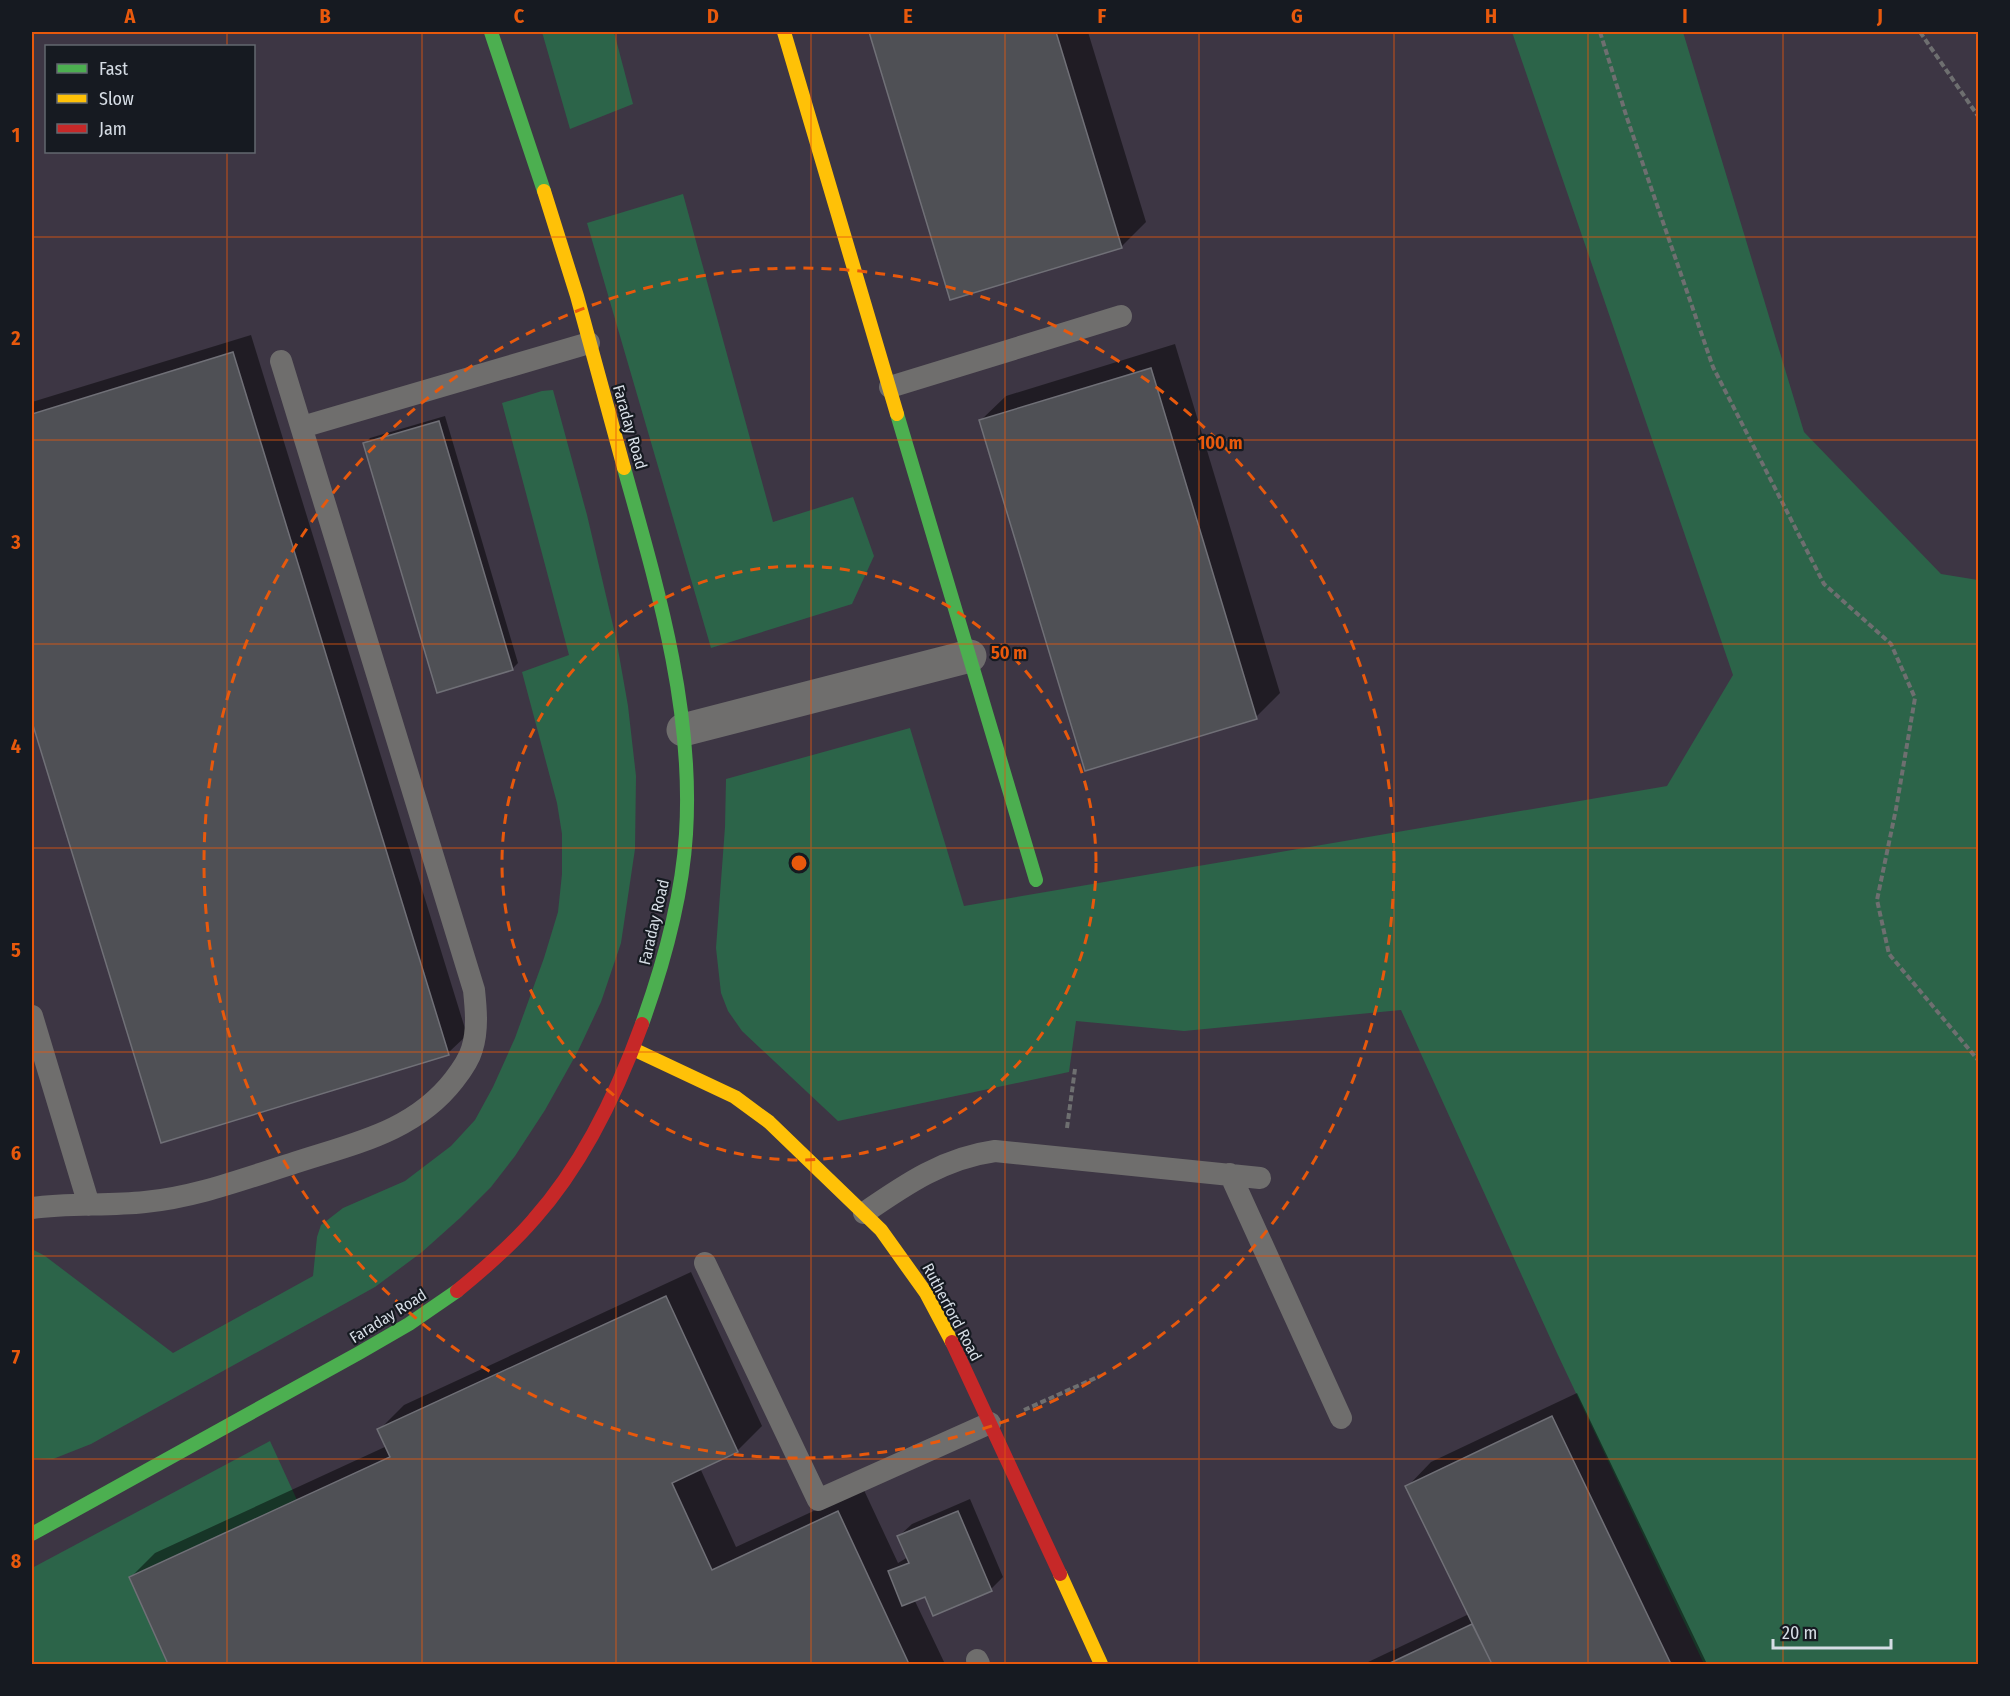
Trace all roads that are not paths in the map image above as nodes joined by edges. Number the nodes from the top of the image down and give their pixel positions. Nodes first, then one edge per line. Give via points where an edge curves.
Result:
1 (491, 32) edge
2 (784, 32) edge
3 (1121, 315) dead end
4 (590, 343) junction
5 (281, 361) dead end
6 (890, 387) junction
7 (302, 427) junction
8 (970, 656) junction
9 (683, 730) junction
10 (1036, 880) dead end
11 (32, 1016) edge
12 (633, 1049) junction
13 (1230, 1174) junction
14 (1260, 1178) dead end
15 (89, 1205) junction
16 (32, 1208) edge
17 (864, 1212) junction
18 (705, 1263) dead end
19 (1341, 1418) dead end
20 (990, 1423) junction
21 (32, 1534) edge
22 (1101, 1665) edge

1 - 4 street, Faraday Road
2 - 6 street
3 - 6 lane
4 - 7 lane
4 - 9 street, Faraday Road via 654,572
5 - 7 lane
6 - 8 street
7 - 15 lane via 474,990 472,1050 442,1096 404,1125 372,1138 204,1192 144,1202
8 - 9 street
8 - 10 street
9 - 12 street, Faraday Road via 687,796 680,888 661,968
11 - 15 lane
12 - 17 street, Rutherford Road via 735,1097 769,1122
12 - 21 street, Faraday Road via 604,1112 562,1183 515,1240 478,1273 407,1327
13 - 14 lane
13 - 17 lane via 995,1151 970,1154 925,1173
13 - 19 lane
15 - 16 lane
17 - 20 street, Rutherford Road via 897,1249 926,1293
18 - 20 lane via 818,1500
20 - 22 street, Rutherford Road

